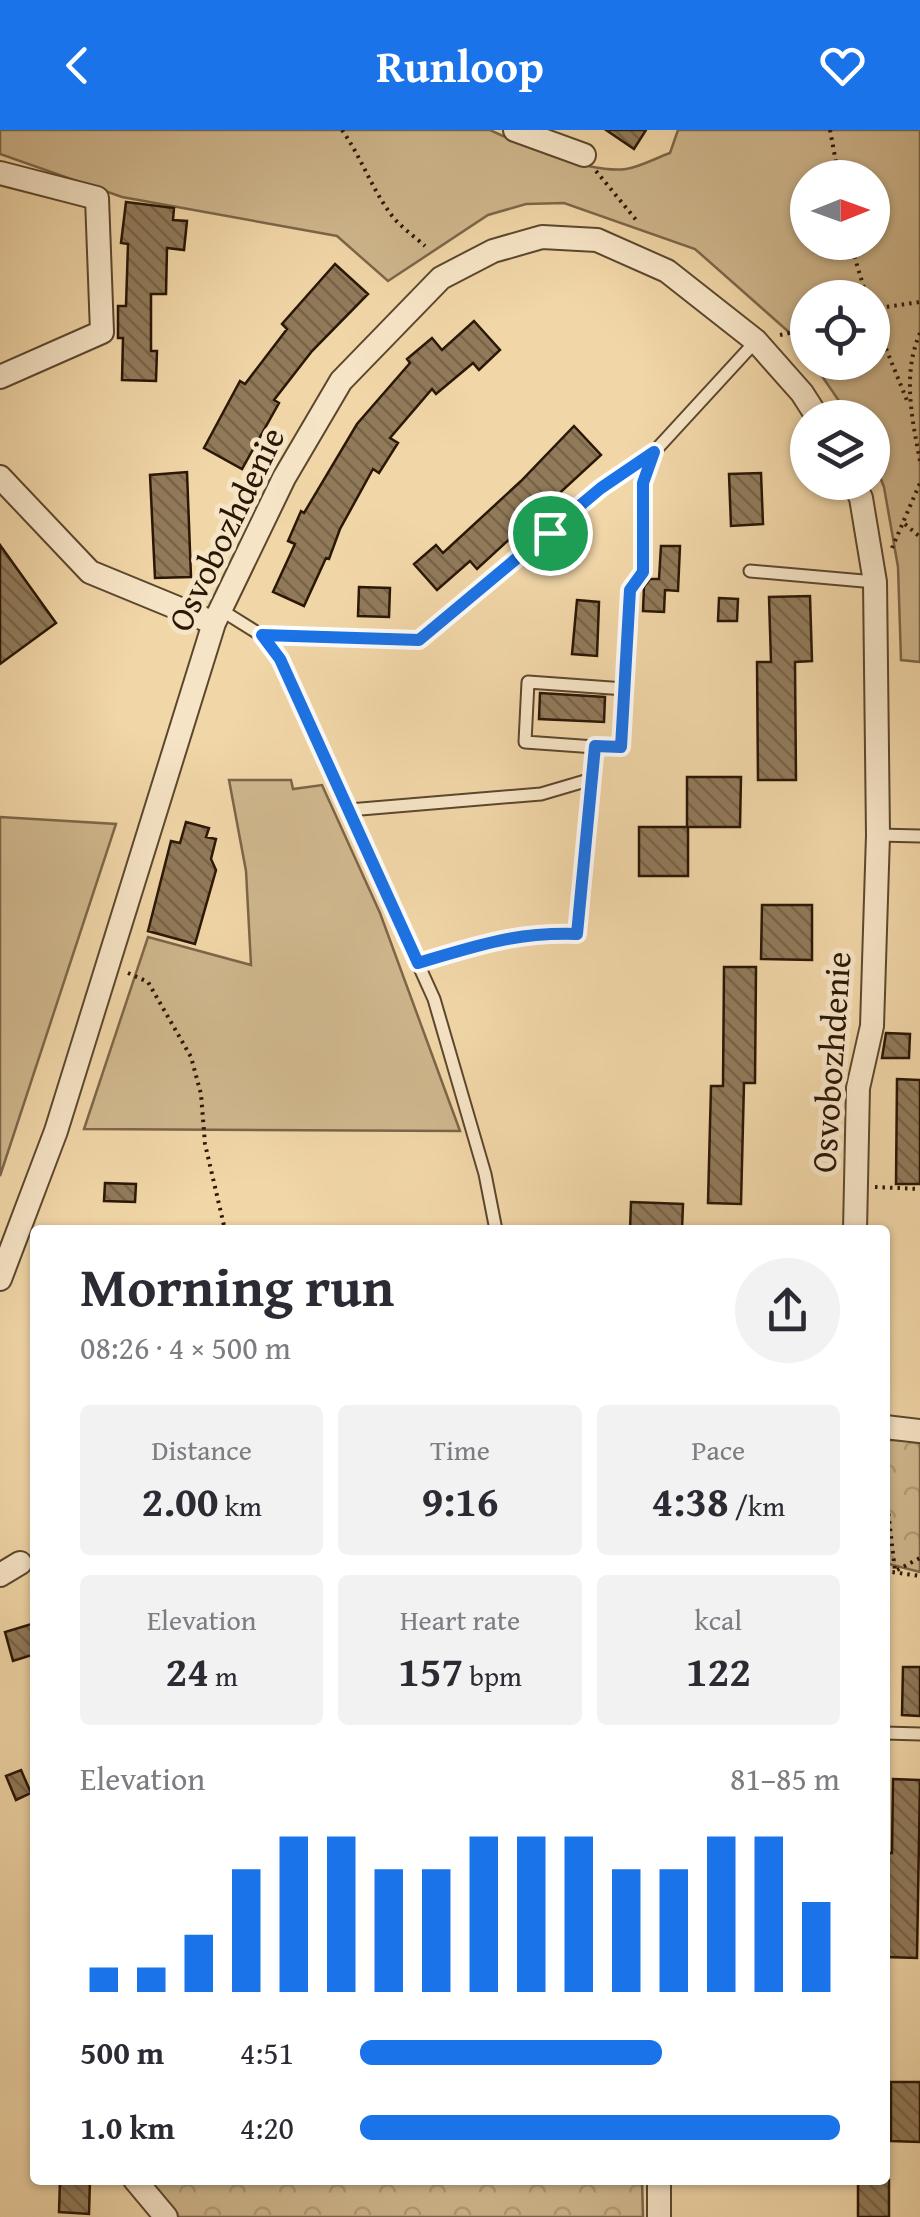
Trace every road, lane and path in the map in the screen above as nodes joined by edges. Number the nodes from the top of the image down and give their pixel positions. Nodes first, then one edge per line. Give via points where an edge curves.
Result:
1 (342, 130) edge
2 (515, 130) edge
3 (830, 130) edge
4 (584, 155) joint
5 (836, 160) edge
6 (0, 172) edge
7 (637, 221) dead end
8 (425, 246) dead end
9 (920, 302) edge
10 (890, 308) edge
11 (790, 332) edge
12 (920, 333) edge
13 (756, 341) junction
14 (890, 357) edge
15 (0, 377) edge
16 (806, 400) edge
17 (910, 407) junction
18 (654, 452) junction
19 (920, 460) edge
20 (0, 478) edge
21 (920, 484) edge
22 (861, 500) edge
23 (904, 522) junction
24 (920, 538) edge
25 (750, 571) dead end
26 (876, 582) junction
27 (217, 617) junction
28 (262, 635) junction
29 (624, 690) junction
30 (595, 746) junction
31 (592, 780) junction
32 (349, 810) junction
33 (878, 835) junction
34 (920, 836) edge
35 (418, 963) junction
36 (107, 964) junction
37 (856, 1186) junction
38 (920, 1189) edge
39 (224, 1225) edge
40 (495, 1225) edge
41 (855, 1225) edge
42 (0, 1280) edge
43 (890, 1524) edge
44 (920, 1558) edge
45 (890, 1571) edge
46 (896, 1571) junction
47 (920, 1576) edge
48 (890, 1732) edge
49 (920, 1734) edge
50 (139, 2185) edge
51 (659, 2185) edge
52 (166, 2217) edge
53 (659, 2217) edge

1 - 8 path via 393,218
2 - 4 street
3 - 5 path
4 - 7 path
6 - 15 street via 97,198 102,332
9 - 10 path
11 - 13 path
12 - 17 path via 911,354
13 - 16 street, Osvobozhdenie
13 - 18 lane
13 - 27 street, Osvobozhdenie via 667,271 597,240 542,237 441,278 342,381 284,478
14 - 17 path
17 - 19 path
18 - 28 lane via 419,640
18 - 29 lane via 643,483 643,572 630,590
20 - 27 street via 90,572
21 - 23 path
22 - 26 street, Osvobozhdenie
23 - 24 path
23 - 26 path
25 - 26 lane
26 - 33 street, Osvobozhdenie
27 - 28 lane
27 - 36 street, Osvobozhdenie
28 - 32 lane via 280,659
29 - 30 lane via 621,747
29 - 30 lane via 528,682 525,742
30 - 31 lane
31 - 32 lane via 540,794
31 - 35 lane via 577,934 497,940
32 - 35 lane
33 - 34 lane
33 - 37 street, Osvobozhdenie via 872,1026 858,1088
35 - 40 lane via 434,999
36 - 39 path via 148,982 192,1058
36 - 42 street, Osvobozhdenie via 56,1131
37 - 38 path
37 - 41 street, Osvobozhdenie
43 - 46 path
44 - 46 path
45 - 46 path
46 - 47 path
48 - 49 lane
50 - 52 street
51 - 53 street

